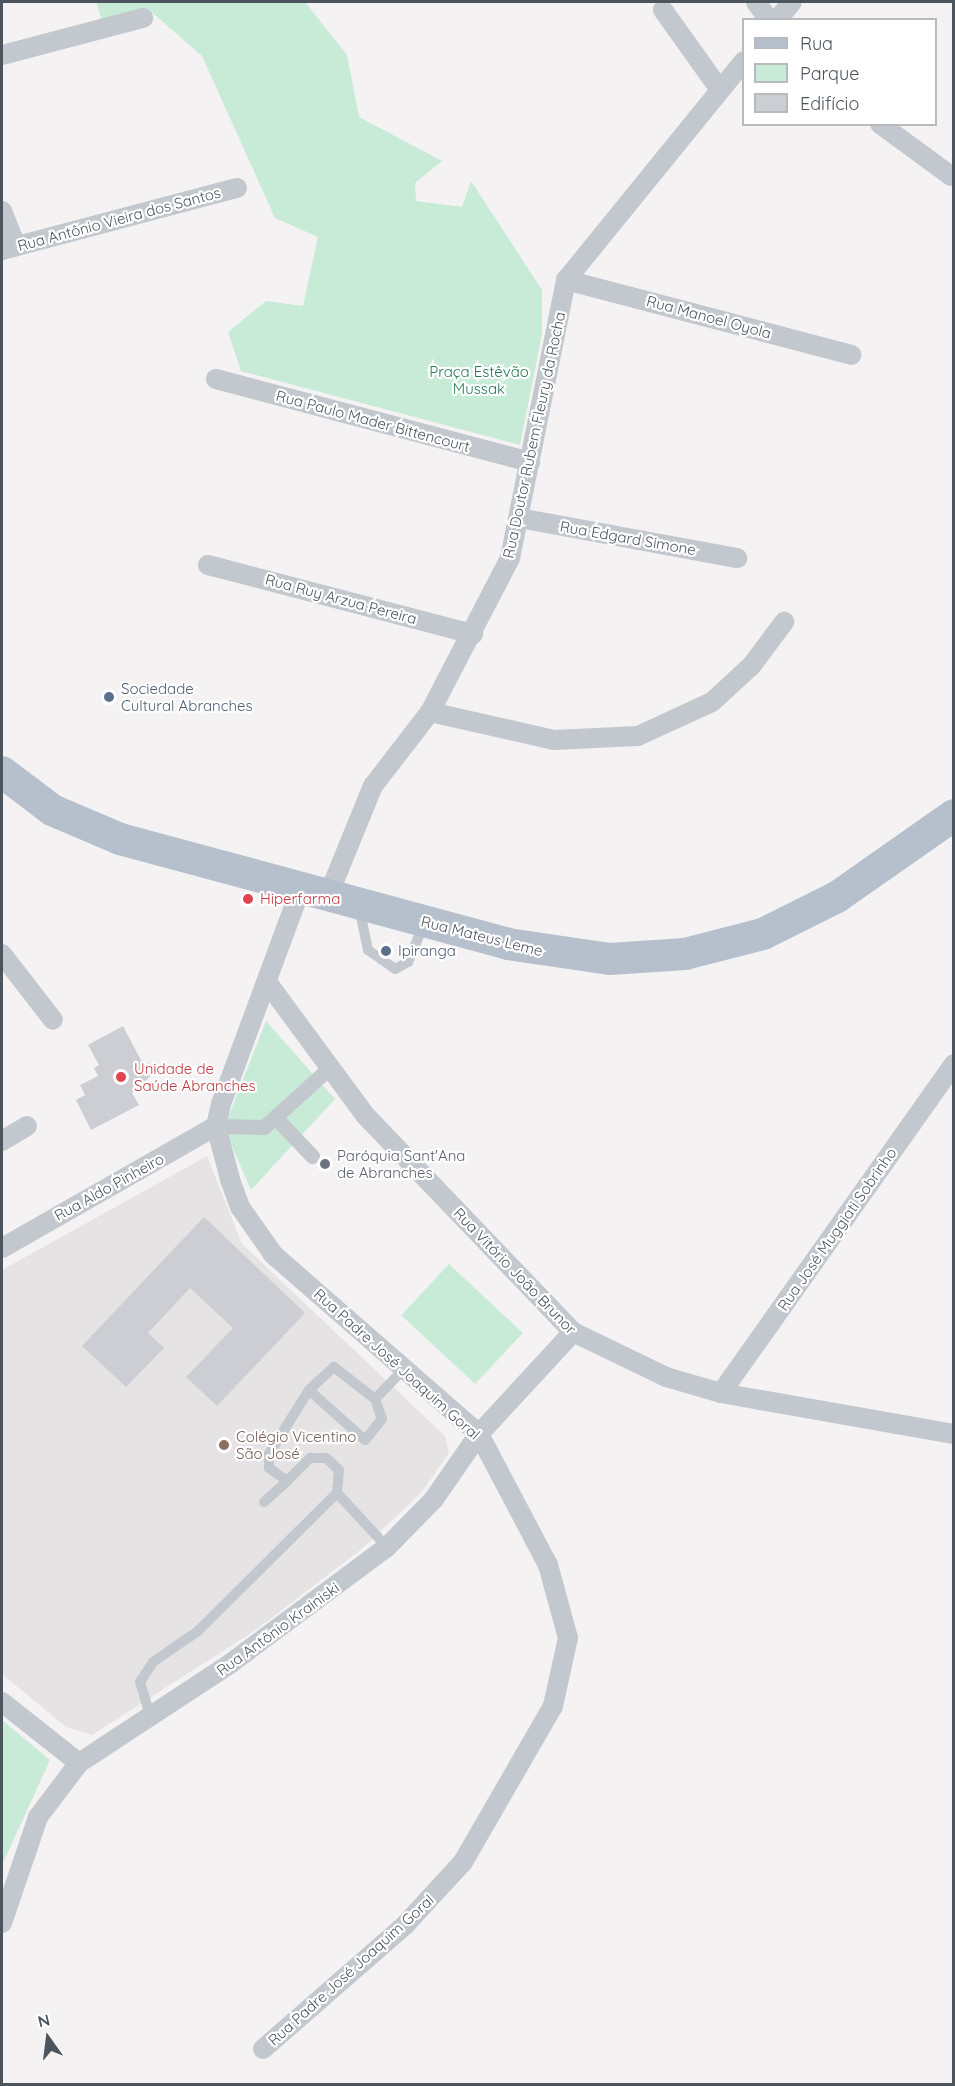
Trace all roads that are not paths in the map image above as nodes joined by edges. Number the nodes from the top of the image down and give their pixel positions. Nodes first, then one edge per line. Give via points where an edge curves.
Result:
1 (756, 2) edge
2 (792, 2) edge
3 (663, 10) dead end
4 (143, 18) dead end
5 (768, 18) edge
6 (779, 18) edge
7 (2, 55) edge
8 (742, 63) edge
9 (720, 90) junction
10 (883, 126) edge
11 (951, 176) dead end
12 (237, 188) dead end
13 (2, 211) edge
14 (9, 248) edge
15 (567, 280) junction
16 (851, 355) dead end
17 (216, 380) dead end
18 (530, 462) junction
19 (519, 518) junction
20 (737, 558) dead end
21 (208, 565) dead end
22 (784, 622) dead end
23 (473, 634) junction
24 (430, 712) junction
25 (2, 772) edge
26 (954, 816) edge
27 (314, 892) junction
28 (358, 904) junction
29 (425, 922) junction
30 (2, 954) edge
31 (267, 982) junction
32 (53, 1020) dead end
33 (954, 1064) edge
34 (328, 1069) junction
35 (274, 1117) junction
36 (27, 1126) dead end
37 (216, 1126) junction
38 (2, 1141) edge
39 (312, 1156) dead end
40 (2, 1248) edge
41 (573, 1332) junction
42 (404, 1369) junction
43 (309, 1390) junction
44 (721, 1393) junction
45 (375, 1399) junction
46 (479, 1434) junction
47 (954, 1434) edge
48 (287, 1481) junction
49 (337, 1494) junction
50 (264, 1502) dead end
51 (387, 1546) junction
52 (2, 1702) edge
53 (150, 1716) junction
54 (79, 1763) junction
55 (2, 1923) edge
56 (263, 2049) dead end

1 - 5 street
2 - 6 street
3 - 9 street
4 - 7 street
8 - 9 street, Rua Doutor Rubem Fleury da Rocha
9 - 15 street, Rua Doutor Rubem Fleury da Rocha
10 - 11 street
12 - 14 street, Rua Antônio Vieira dos Santos
13 - 14 street
15 - 16 street, Rua Manoel Oyola
15 - 18 street, Rua Doutor Rubem Fleury da Rocha
17 - 18 street, Rua Paulo Mader Bittencourt
18 - 19 street, Rua Doutor Rubem Fleury da Rocha
19 - 20 street, Rua Edgard Simone
19 - 23 street, Rua Doutor Rubem Fleury da Rocha via 501,581
21 - 23 street, Rua Ruy Arzua Pereira
22 - 24 street via 752,665 712,702 638,736 554,740
23 - 24 street, Rua Doutor Rubem Fleury da Rocha
24 - 27 street, Rua Doutor Rubem Fleury da Rocha via 373,786
25 - 27 main road, Rua Mateus Leme via 83,826
26 - 29 main road, Rua Mateus Leme via 802,917 714,949 650,958 571,956
27 - 28 main road, Rua Mateus Leme
27 - 31 street
28 - 29 main road, Rua Mateus Leme
28 - 29 lane via 368,950 395,969 408,962
30 - 32 street
31 - 34 street, Rua Vitório João Brunor
31 - 37 street, Rua Padre José Joaquim Goral via 229,1077
33 - 44 street, Rua José Muggiati Sobrinho
34 - 35 street
34 - 41 street, Rua Vitório João Brunor via 365,1115
35 - 37 street via 264,1127
35 - 39 street
36 - 38 street
37 - 40 street, Rua Aldo Pinheiro
37 - 42 street, Rua Padre José Joaquim Goral via 230,1179 255,1232
41 - 44 street, Rua Vitório João Brunor via 666,1377
41 - 46 street, Rua Antônio Krainiski
42 - 45 lane
42 - 46 street, Rua Padre José Joaquim Goral
43 - 45 lane via 334,1367
43 - 45 lane via 365,1440 382,1419
43 - 48 lane via 269,1454 269,1468
44 - 47 street, Rua Vitório João Brunor
46 - 51 street, Rua Antônio Krainiski via 434,1499
46 - 56 street, Rua Padre José Joaquim Goral via 523,1510 558,1591 568,1638 556,1698 522,1766 446,1883
48 - 49 lane via 310,1458 326,1458 339,1470
48 - 50 lane
49 - 51 lane
49 - 53 lane via 198,1631 153,1662 140,1682
51 - 53 street, Rua Antônio Krainiski via 293,1620
52 - 54 street
53 - 54 street, Rua Antônio Krainiski
54 - 55 street, Rua Antônio Krainiski via 38,1816

